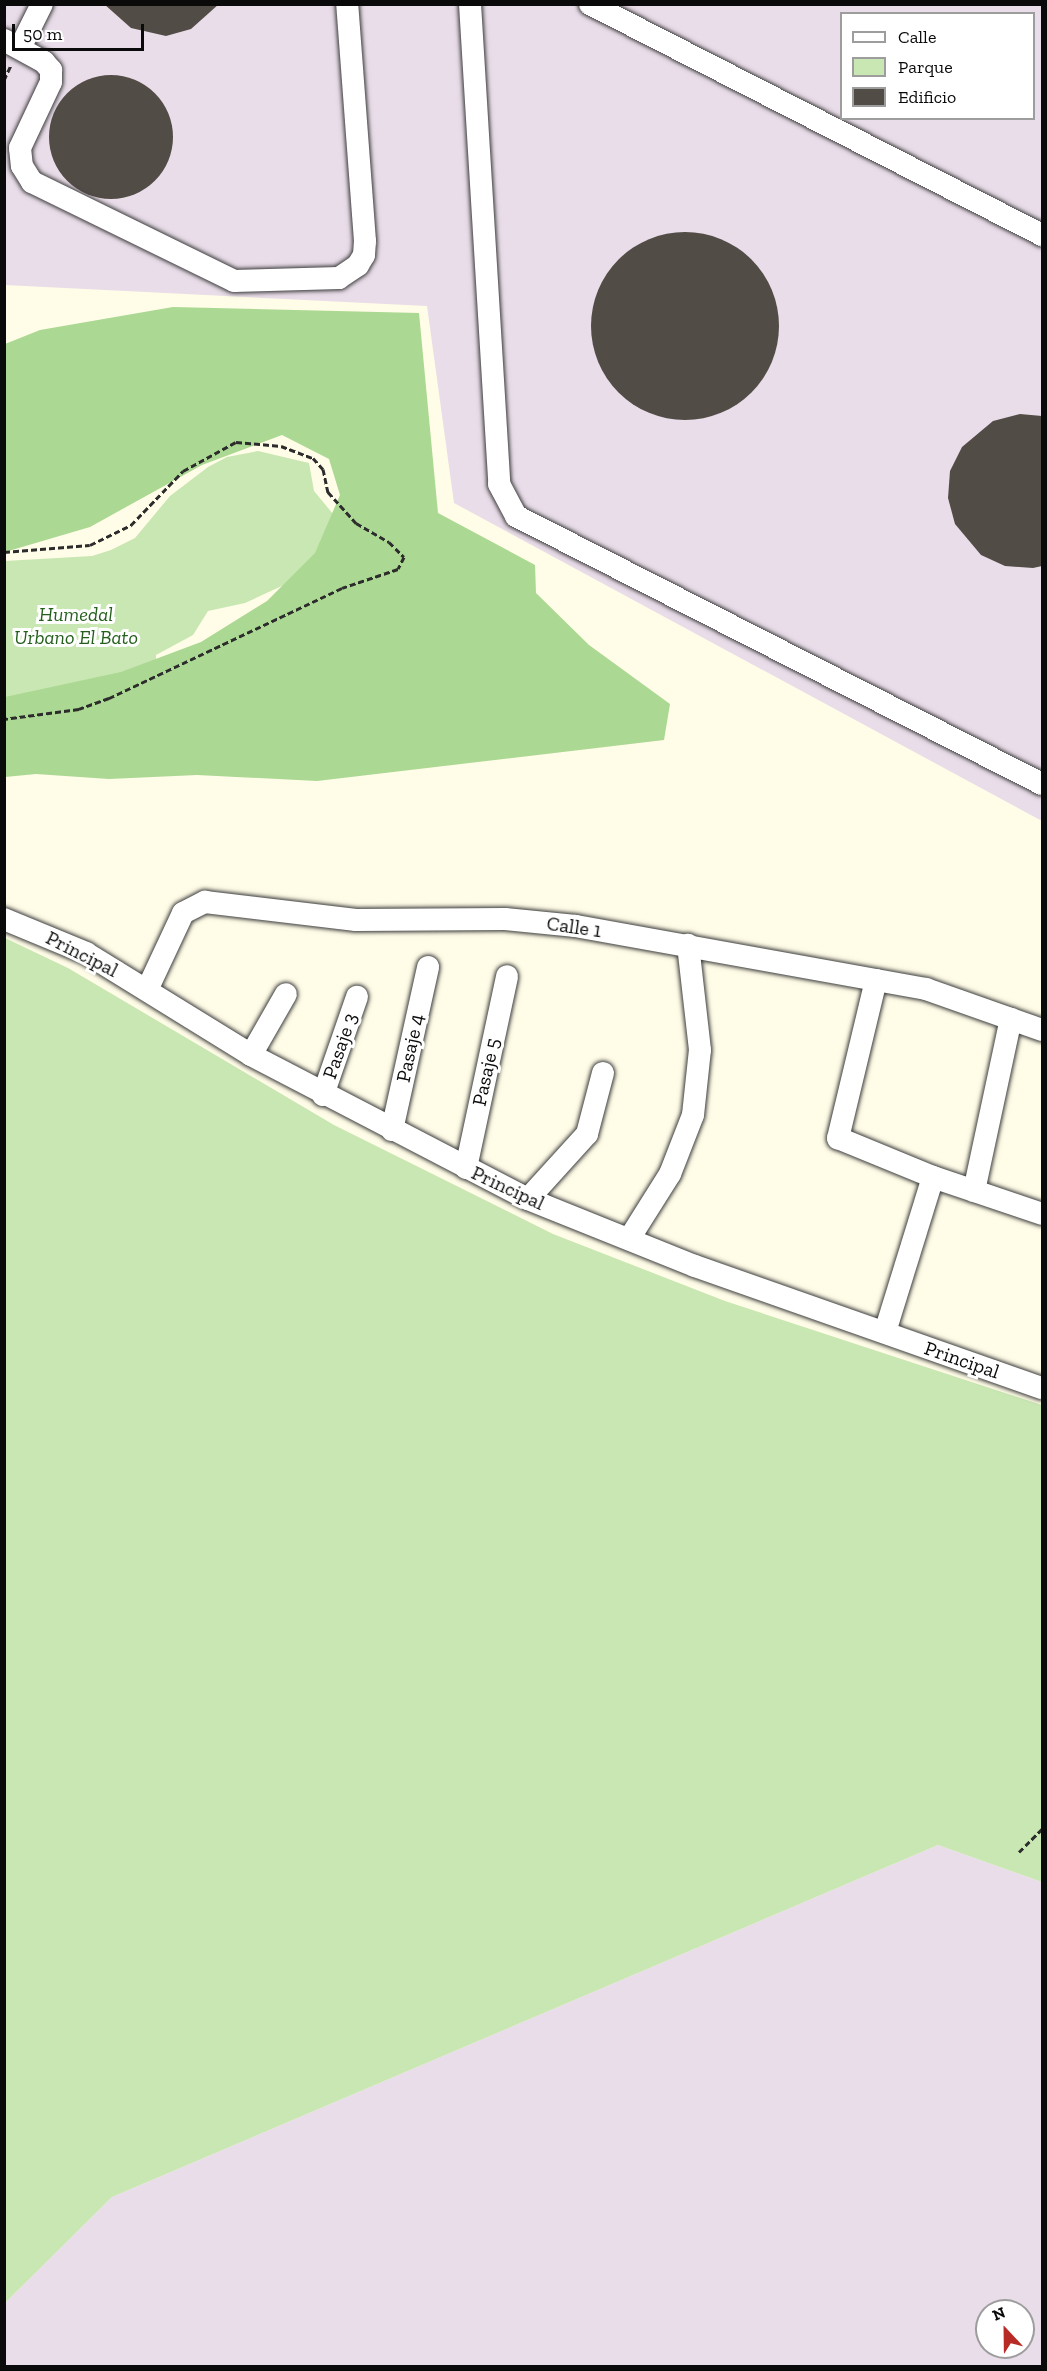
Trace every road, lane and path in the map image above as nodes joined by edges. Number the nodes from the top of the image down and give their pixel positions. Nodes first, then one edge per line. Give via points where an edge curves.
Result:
1 (42, 4) edge
2 (347, 4) edge
3 (470, 4) edge
4 (590, 4) edge
5 (12, 44) edge
6 (1042, 235) edge
7 (4, 552) edge
8 (4, 718) edge
9 (1042, 784) edge
10 (4, 919) edge
11 (688, 945) junction
12 (428, 967) dead end
13 (507, 976) dead end
14 (876, 980) junction
15 (147, 990) junction
16 (286, 994) dead end
17 (357, 997) dead end
18 (1011, 1019) junction
19 (1042, 1030) edge
20 (251, 1055) junction
21 (603, 1073) dead end
22 (323, 1095) junction
23 (392, 1130) junction
24 (466, 1168) junction
25 (933, 1177) junction
26 (974, 1191) junction
27 (528, 1199) junction
28 (1042, 1214) edge
29 (629, 1239) junction
30 (885, 1332) junction
31 (1042, 1388) edge
32 (1042, 1829) edge
33 (1020, 1852) dead end

1 - 5 street
2 - 5 street via 365,241 364,255 358,264 339,278 234,281 32,182 22,166 20,148 52,76 48,66
3 - 9 street via 499,484 516,516
4 - 6 street
7 - 8 path via 90,545 131,525 183,471 236,442 281,446 313,458 323,469 328,492 356,523 389,542 404,557 398,569 342,588 109,698 79,709
10 - 15 street, Principal via 86,953
11 - 14 street, Calle 1
11 - 15 street, Calle 1 via 505,918 356,920 204,902 183,914
11 - 29 street via 700,1050 693,1115 670,1174
12 - 23 street, Pasaje 4
13 - 24 street, Pasaje 5
14 - 18 street, Calle 1 via 926,990
14 - 25 street via 838,1138
15 - 20 street, Principal
16 - 20 street
17 - 22 street, Pasaje 3
18 - 19 street, Calle 1
18 - 26 street
20 - 22 street, Principal
21 - 27 street via 587,1134
22 - 23 street, Principal
23 - 24 street, Principal
24 - 27 street, Principal
25 - 26 street
25 - 30 street
26 - 28 street
27 - 29 street, Principal
29 - 30 street, Principal
30 - 31 street, Principal
32 - 33 path

